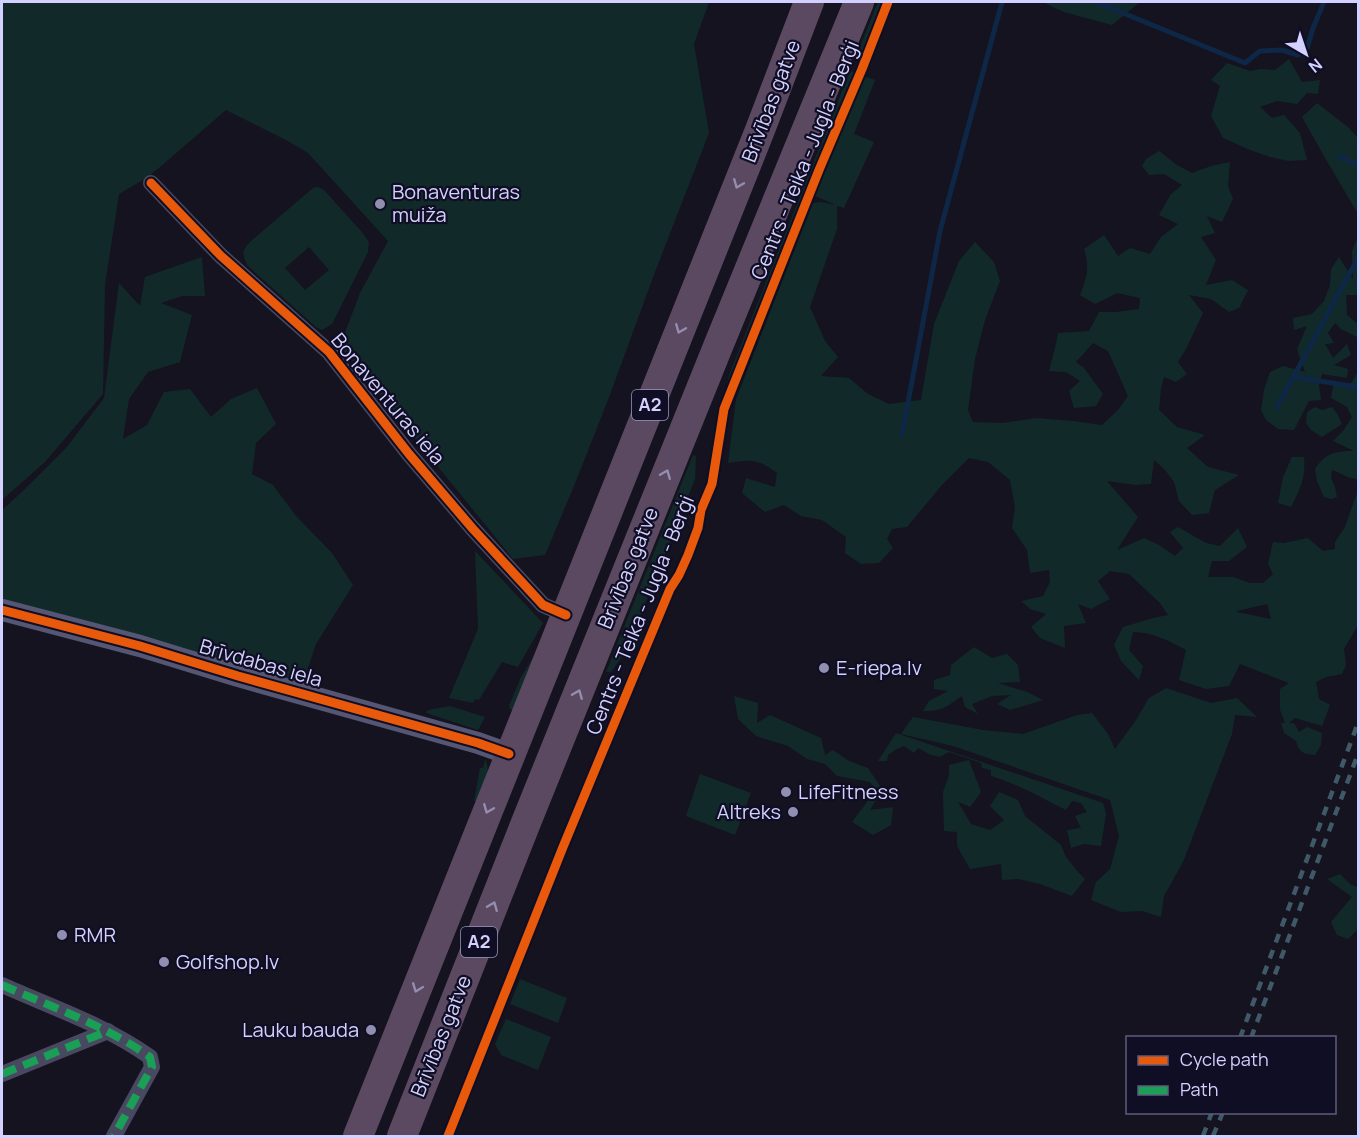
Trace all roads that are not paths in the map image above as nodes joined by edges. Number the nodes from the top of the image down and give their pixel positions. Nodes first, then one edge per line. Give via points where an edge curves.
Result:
1 (809, 2) edge
2 (859, 2) edge
3 (151, 183) dead end
4 (2, 610) edge
5 (566, 615) junction
6 (509, 754) junction
7 (2, 985) edge
8 (108, 1031) junction
9 (2, 1074) edge
10 (114, 1137) edge
11 (358, 1137) edge
12 (402, 1137) edge

1 -> 5 highway, Brīvības gatve / A2
12 -> 2 highway, Brīvības gatve / A2
3 - 5 street, Bonaventuras iela via 221,256 329,352 473,529 543,605
4 - 6 street, Brīvdabas iela via 140,646
5 - 6 highway, Brīvības gatve / A2
6 -> 11 highway, Brīvības gatve / A2
7 - 8 street
8 - 9 street
8 - 10 street via 150,1057 152,1067

